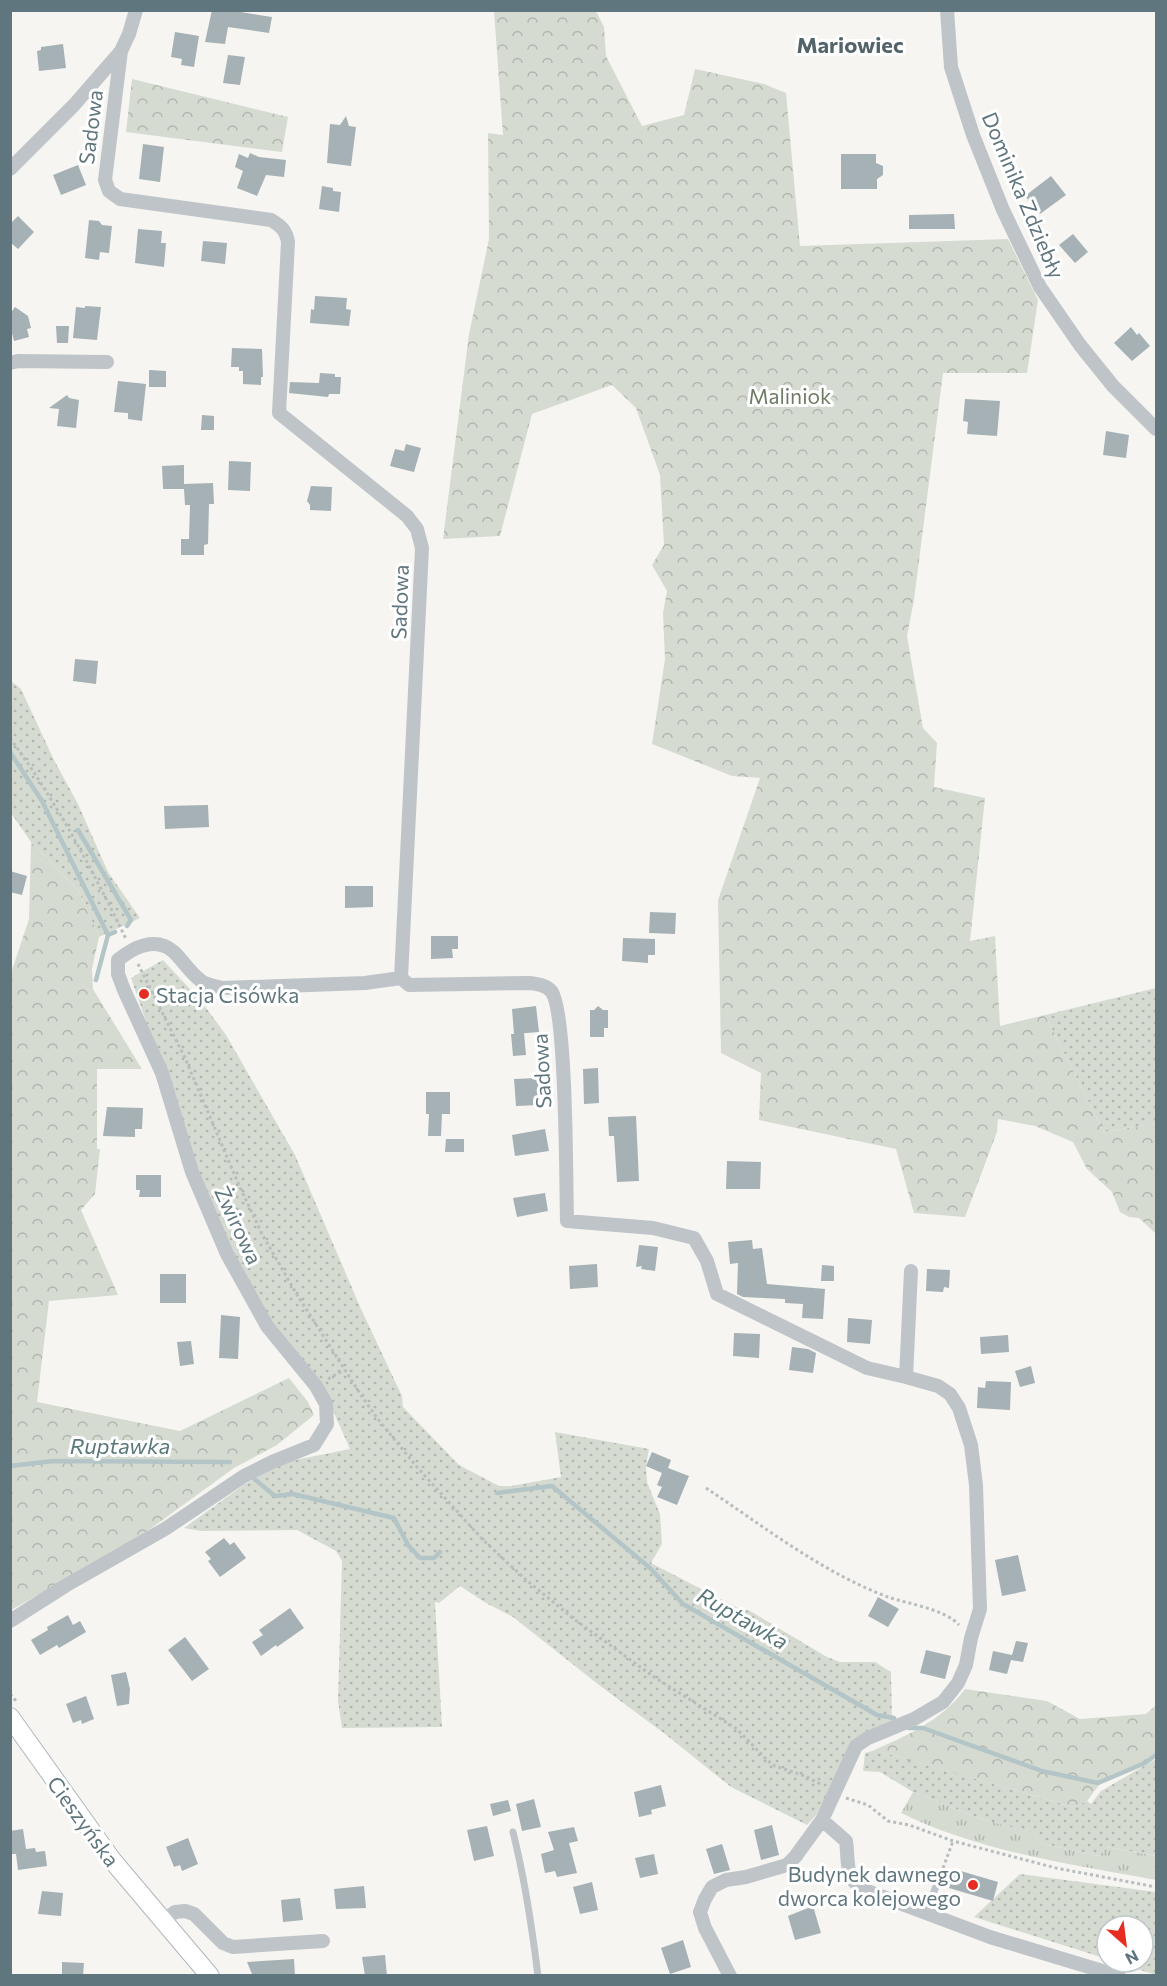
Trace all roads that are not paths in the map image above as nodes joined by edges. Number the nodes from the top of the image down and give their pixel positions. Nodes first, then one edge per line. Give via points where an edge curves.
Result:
1 (136, 10) edge
2 (947, 10) edge
3 (121, 51) junction
4 (10, 169) edge
5 (107, 362) dead end
6 (10, 363) edge
7 (1156, 429) edge
8 (401, 978) junction
9 (911, 1271) dead end
10 (906, 1377) junction
11 (10, 1621) edge
12 (10, 1717) edge
13 (822, 1820) junction
14 (513, 1832) dead end
15 (940, 1876) road end
16 (926, 1912) junction
17 (163, 1921) junction
18 (323, 1941) dead end
19 (210, 1976) edge
20 (538, 1976) edge
21 (730, 1976) edge
22 (1119, 1976) edge

1 - 3 street
2 - 7 street, Dominika Zdziebły via 951,67 973,135 1040,287 1113,386
3 - 4 street
3 - 8 street, Sadowa via 105,180 109,191 120,200 271,220 281,226 288,242 279,413 407,516 417,529 422,548
5 - 6 street
8 - 10 street, Sadowa via 409,985 530,982 552,991 557,1002 563,1064 567,1221 653,1227 694,1238 707,1261 717,1294 867,1368
8 - 11 street, Żwirowa via 222,988 202,982 171,950 157,944 131,949 118,960 118,974 162,1073 192,1172 227,1254 267,1326 316,1386 326,1404 327,1424 314,1444 244,1476 165,1529
9 - 10 street
10 - 13 street via 938,1386 950,1394 971,1445 980,1609 958,1683 943,1702 856,1746
12 - 17 main road, Cieszyńska via 112,1860
13 - 16 street via 846,1841 852,1881 862,1889
13 - 21 street via 787,1865 712,1887 700,1912
14 - 20 lane via 532,1923
15 - 16 lane
16 - 22 street via 990,1937
17 - 18 street via 175,1912 186,1911 194,1914 223,1944 233,1947
17 - 19 main road, Cieszyńska

